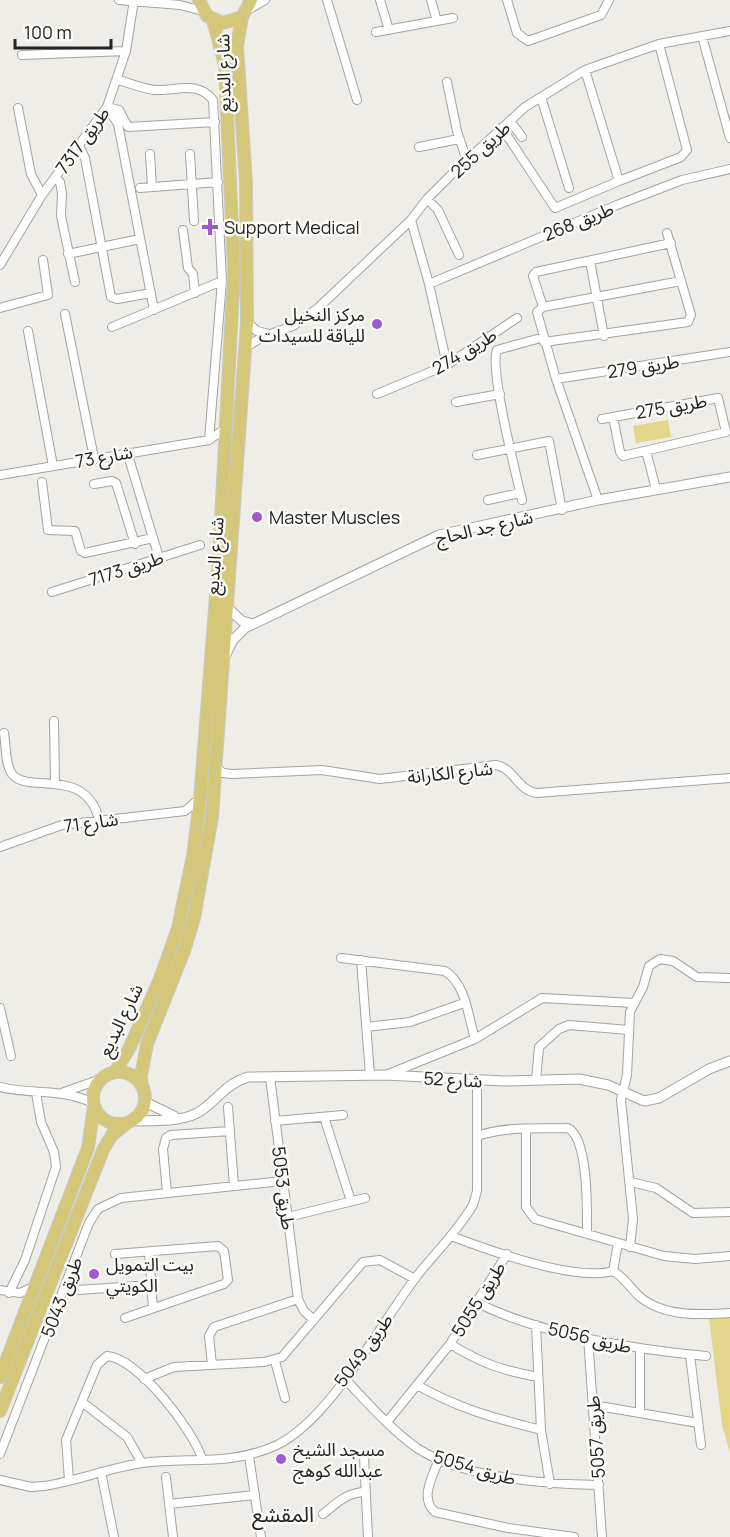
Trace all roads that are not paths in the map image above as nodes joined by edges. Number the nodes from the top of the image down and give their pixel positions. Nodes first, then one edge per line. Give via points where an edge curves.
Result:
1 (119, 0) edge
2 (172, 0) edge
3 (265, 0) edge
4 (327, 0) edge
5 (380, 0) edge
6 (431, 0) edge
7 (507, 0) edge
8 (609, 0) edge
9 (133, 1) edge
10 (157, 3) junction
11 (201, 5) edge
12 (247, 9) edge
13 (453, 18) dead end
14 (213, 20) junction
15 (437, 21) junction
16 (390, 30) junction
17 (730, 31) edge
18 (376, 32) dead end
19 (702, 36) junction
20 (659, 44) junction
21 (126, 51) junction
22 (22, 55) dead end
23 (585, 70) junction
24 (118, 80) junction
25 (447, 82) dead end
26 (540, 97) junction
27 (357, 100) dead end
28 (107, 107) junction
29 (18, 108) dead end
30 (510, 121) junction
31 (215, 122) junction
32 (502, 128) junction
33 (522, 137) dead end
34 (730, 138) edge
35 (459, 139) junction
36 (79, 146) junction
37 (419, 147) dead end
38 (150, 154) dead end
39 (190, 154) dead end
40 (467, 161) junction
41 (730, 168) edge
42 (55, 177) junction
43 (619, 181) junction
44 (219, 182) junction
45 (191, 184) junction
46 (152, 187) junction
47 (140, 188) dead end
48 (569, 188) dead end
49 (42, 195) junction
50 (428, 199) junction
51 (411, 220) junction
52 (194, 221) dead end
53 (183, 230) dead end
54 (668, 232) dead end
55 (140, 239) junction
56 (671, 243) junction
57 (101, 247) junction
58 (68, 254) junction
59 (459, 255) dead end
60 (43, 260) dead end
61 (590, 261) junction
62 (0, 266) edge
63 (681, 280) junction
64 (222, 281) junction
65 (75, 282) dead end
66 (429, 284) junction
67 (151, 293) junction
68 (195, 293) junction
69 (597, 297) junction
70 (0, 308) edge
71 (154, 310) junction
72 (540, 310) junction
73 (64, 314) dead end
74 (517, 318) dead end
75 (247, 322) junction
76 (112, 327) dead end
77 (28, 331) dead end
78 (271, 334) junction
79 (604, 336) junction
80 (541, 341) junction
81 (245, 348) junction
82 (730, 352) edge
83 (447, 364) junction
84 (556, 379) junction
85 (376, 394) dead end
86 (500, 394) junction
87 (456, 402) dead end
88 (613, 417) junction
89 (602, 419) dead end
90 (227, 426) junction
91 (209, 440) junction
92 (511, 447) junction
93 (646, 451) junction
94 (127, 452) junction
95 (225, 452) junction
96 (477, 455) dead end
97 (94, 458) junction
98 (53, 466) junction
99 (0, 475) edge
100 (730, 477) edge
101 (42, 482) dead end
102 (94, 484) dead end
103 (656, 489) junction
104 (488, 500) dead end
105 (598, 501) junction
106 (561, 510) junction
107 (153, 538) junction
108 (135, 544) junction
109 (200, 545) dead end
110 (159, 557) junction
111 (52, 592) dead end
112 (229, 609) junction
113 (253, 624) junction
114 (225, 656) junction
115 (54, 721) dead end
116 (4, 733) dead end
117 (216, 767) junction
118 (232, 774) junction
119 (730, 778) edge
120 (56, 783) junction
121 (215, 785) junction
122 (200, 799) junction
123 (185, 811) junction
124 (99, 819) junction
125 (197, 824) junction
126 (0, 847) edge
127 (341, 958) dead end
128 (361, 960) junction
129 (730, 978) edge
130 (464, 1003) junction
131 (634, 1003) junction
132 (0, 1008) edge
133 (366, 1027) junction
134 (628, 1030) junction
135 (475, 1039) junction
136 (11, 1056) dead end
137 (730, 1061) edge
138 (115, 1072) junction
139 (370, 1075) junction
140 (385, 1075) junction
141 (270, 1077) junction
142 (101, 1079) junction
143 (477, 1080) junction
144 (536, 1080) junction
145 (0, 1087) edge
146 (142, 1087) junction
147 (63, 1092) junction
148 (623, 1092) junction
149 (36, 1093) junction
150 (145, 1102) junction
151 (93, 1105) junction
152 (228, 1107) dead end
153 (343, 1115) dead end
154 (176, 1117) junction
155 (324, 1117) junction
156 (275, 1121) junction
157 (129, 1122) junction
158 (526, 1129) junction
159 (230, 1131) junction
160 (477, 1136) junction
161 (283, 1181) junction
162 (631, 1182) junction
163 (234, 1186) junction
164 (167, 1193) junction
165 (365, 1198) dead end
166 (351, 1202) junction
167 (730, 1212) edge
168 (288, 1218) junction
169 (587, 1234) junction
170 (451, 1236) junction
171 (618, 1243) junction
172 (630, 1247) junction
173 (149, 1252) junction
174 (115, 1254) dead end
175 (507, 1254) junction
176 (730, 1256) edge
177 (614, 1271) junction
178 (415, 1279) junction
179 (37, 1284) junction
180 (152, 1285) junction
181 (0, 1290) edge
182 (63, 1292) junction
183 (9, 1293) junction
184 (298, 1299) junction
185 (478, 1303) junction
186 (153, 1308) junction
187 (730, 1313) edge
188 (25, 1315) junction
189 (125, 1318) dead end
190 (314, 1320) junction
191 (536, 1325) junction
192 (588, 1337) junction
193 (450, 1344) junction
194 (640, 1348) junction
195 (690, 1355) junction
196 (706, 1356) dead end
197 (275, 1361) junction
198 (212, 1365) junction
199 (0, 1377) edge
200 (538, 1377) junction
201 (344, 1378) junction
202 (144, 1379) junction
203 (417, 1385) junction
204 (285, 1398) dead end
205 (82, 1402) junction
206 (593, 1405) junction
207 (0, 1411) edge
208 (640, 1412) junction
209 (387, 1422) junction
210 (698, 1423) junction
211 (542, 1430) junction
212 (701, 1445) dead end
213 (0, 1454) edge
214 (249, 1456) junction
215 (364, 1457) dead end
216 (202, 1459) junction
217 (439, 1459) junction
218 (142, 1463) junction
219 (101, 1472) junction
220 (166, 1477) dead end
221 (0, 1480) edge
222 (69, 1480) junction
223 (550, 1484) junction
224 (599, 1485) junction
225 (366, 1492) junction
226 (255, 1496) junction
227 (169, 1504) junction
228 (323, 1514) dead end
229 (541, 1535) edge
230 (114, 1537) edge
231 (173, 1537) edge
232 (261, 1537) edge
233 (368, 1537) edge
234 (574, 1537) edge
235 (602, 1537) edge

1 - 9 street
2 - 10 street
3 - 12 street
4 - 27 street
5 - 16 street
6 - 15 street
7 - 8 street via 517,33 528,41 601,15
9 - 10 street
9 - 21 street, طريق 7317
10 - 11 street
11 - 14 main road
12 - 14 main road via 223,23
12 - 75 main road, شارع البديع via 237,46 246,183
13 - 15 street
14 - 90 main road, شارع البديع via 225,65 234,224
15 - 16 street
16 - 18 street
17 - 19 street, طريق 255
19 - 20 street, طريق 255
19 - 34 street
20 - 23 street, طريق 255
20 - 43 street via 687,150 681,157
21 - 22 street
21 - 24 street, طريق 7317
23 - 26 street, طريق 255
23 - 43 street
24 - 28 street, طريق 7317
24 - 31 street via 150,89 201,89 213,100
25 - 35 street
26 - 30 street, طريق 255
26 - 48 street
28 - 31 street via 119,110 128,127
28 - 36 street, طريق 7317
28 - 55 street via 118,124
29 - 49 street via 31,174
30 - 32 street, طريق 255
30 - 33 street
31 - 44 street
32 - 40 street, طريق 255
32 - 43 street via 555,208
35 - 37 street
35 - 40 street
36 - 42 street, طريق 7317
36 - 57 street via 85,158
38 - 46 street
39 - 45 street
40 - 50 street, طريق 255
41 - 66 street, طريق 268 via 682,180
42 - 49 street, طريق 7317
42 - 58 street via 63,193 61,213
44 - 45 street
44 - 64 street
45 - 46 street
45 - 52 street
46 - 47 street
49 - 62 street, طريق 7317
50 - 51 street, طريق 255
50 - 59 street via 438,210
51 - 66 street
51 - 78 street, طريق 255 via 306,318
53 - 68 street
54 - 56 street
55 - 57 street
55 - 67 street
56 - 61 street
56 - 63 street
57 - 58 street
57 - 67 street via 112,299
58 - 65 street
60 - 70 street via 48,295
61 - 69 street
61 - 72 street via 533,274
63 - 69 street
63 - 79 street via 690,319
64 - 68 street
64 - 91 street
66 - 83 street
67 - 71 street
68 - 71 street
69 - 72 street
69 - 79 street
71 - 76 street
72 - 80 street
73 - 97 street
74 - 83 street, طريق 274
75 - 78 street via 257,331
75 - 81 main road, شارع البديع
77 - 98 street
78 - 81 street, طريق 255
79 - 80 street
80 - 84 street
80 - 86 street via 498,350 495,356
81 - 112 main road, شارع البديع
82 - 84 street, طريق 279
83 - 85 street, طريق 274
84 - 105 street
86 - 87 street
86 - 92 street
88 - 89 street, طريق 275
88 - 93 street, طريق 275 via 621,455
88 - 93 street, طريق 275 via 720,399 725,434
90 - 91 street, شارع 73
90 - 95 main road, شارع البديع
91 - 94 street, شارع 73
91 - 95 street
92 - 96 street
92 - 104 street via 521,497
92 - 106 street via 549,441
93 - 103 street
94 - 97 street, شارع 73
94 - 107 street
95 - 122 main road, شارع البديع
97 - 98 street, شارع 73
98 - 99 street, شارع 73
100 - 103 street, شارع جد الحاج
101 - 108 street via 48,530 75,531 85,553
102 - 108 street via 116,483
103 - 105 street, شارع جد الحاج
105 - 106 street, شارع جد الحاج
106 - 113 street, شارع جد الحاج via 431,538
107 - 108 street
107 - 110 street
109 - 110 street, طريق 7173
110 - 111 street, طريق 7173
112 - 113 street via 242,621
112 - 114 main road, شارع البديع
113 - 114 street, شارع جد الحاج via 238,634
114 - 117 main road, شارع البديع
115 - 120 street
116 - 120 street via 14,776
117 - 118 street, شارع الكارانة
117 - 121 main road, شارع البديع
118 - 119 street, شارع الكارانة via 322,770 380,779 496,765 504,767 526,790 537,793
118 - 121 street
120 - 124 street via 90,798
121 - 146 main road, شارع البديع via 208,851 196,907 184,951 147,1044
122 - 123 street
122 - 125 main road, شارع البديع
123 - 124 street, شارع 71
123 - 125 street
124 - 126 street, شارع 71 via 62,825
125 - 138 main road, شارع البديع via 189,881 170,954 130,1047
127 - 128 street
128 - 130 street via 445,971 458,981
128 - 133 street
129 - 131 street via 697,977 673,961 660,959 649,966
130 - 133 street via 410,1022
130 - 135 street
131 - 134 street
131 - 135 street via 542,998
132 - 136 street
133 - 139 street
134 - 144 street via 562,1027 539,1047
134 - 148 street
135 - 140 street
137 - 148 street, شارع 52 via 659,1098 644,1101
138 - 142 main road
138 - 146 main road via 131,1075
139 - 140 street, شارع 52
139 - 141 street, شارع 52
140 - 143 street, شارع 52
141 - 154 street, شارع 52 via 238,1080 202,1110
141 - 156 street, طريق 5053
142 - 147 street
142 - 151 main road
143 - 144 street, شارع 52
143 - 160 street, طريق 5049
144 - 148 street, شارع 52 via 579,1079
145 - 149 street
146 - 150 main road
147 - 149 street
147 - 151 street
148 - 162 street via 621,1118
149 - 183 street via 56,1167 25,1260
150 - 154 street
150 - 157 main road
151 - 157 main road via 111,1123
151 - 179 main road via 87,1148
152 - 159 street
153 - 155 street
154 - 157 street, شارع 52
155 - 156 street
155 - 166 street
156 - 161 street, طريق 5053
157 - 207 main road via 112,1135 103,1150
158 - 160 street
158 - 169 street via 529,1214
158 - 169 street via 568,1128 578,1137
159 - 163 street
159 - 164 street via 166,1138 163,1143
160 - 170 street, طريق 5049 via 475,1198
161 - 163 street, طريق 5043
161 - 168 street, طريق 5053
162 - 167 street via 656,1188 693,1213
162 - 172 street via 634,1231
163 - 164 street, طريق 5043
164 - 182 street, طريق 5043 via 105,1203 93,1215
165 - 166 street
166 - 168 street
168 - 184 street, طريق 5053
169 - 171 street
170 - 175 street, طريق 5055
170 - 178 street, طريق 5049
171 - 172 street
171 - 177 street
172 - 176 street via 674,1257
173 - 174 street
173 - 180 street
173 - 186 street via 218,1246 224,1251 227,1277 224,1284
175 - 177 street, طريق 5055 via 585,1274
175 - 185 street, طريق 5055
177 - 187 street via 656,1307 695,1314
178 - 190 street via 380,1260 363,1262
178 - 201 street, طريق 5049
179 - 183 street via 24,1293
179 - 188 main road
180 - 182 street
180 - 186 street
181 - 183 street
182 - 213 street, طريق 5043
183 - 188 street via 19,1301
184 - 190 street
184 - 198 street via 214,1327 209,1336
185 - 191 street, طريق 5056
185 - 193 street, طريق 5055
186 - 189 street
188 - 199 main road
190 - 197 street via 289,1352
191 - 192 street, طريق 5056
191 - 200 street
192 - 194 street, طريق 5056
192 - 206 street, طريق 5057
193 - 200 street, طريق 5055 via 501,1370
193 - 203 street, طريق 5055
194 - 195 street, طريق 5056
194 - 208 street
195 - 196 street, طريق 5056
195 - 210 street
197 - 198 street
197 - 204 street
198 - 202 street via 174,1367
200 - 211 street
201 - 209 street, طريق 5054
201 - 214 street, طريق 5049 via 292,1436
202 - 205 street via 120,1360 107,1356 97,1365
202 - 216 street via 189,1430
203 - 209 street, طريق 5055
203 - 211 street via 480,1415
205 - 218 street via 127,1437
205 - 222 street via 66,1440
206 - 208 street
206 - 224 street, طريق 5057
208 - 210 street
209 - 217 street, طريق 5054
210 - 212 street
211 - 223 street
214 - 216 street, طريق 5049
214 - 226 street
215 - 225 street
216 - 218 street, طريق 5049
217 - 223 street, طريق 5054 via 521,1481
217 - 229 street via 427,1495 435,1512
218 - 219 street, طريق 5049
219 - 222 street, طريق 5049
219 - 230 street
220 - 227 street
221 - 222 street, طريق 5049 via 32,1487
223 - 224 street, طريق 5054
224 - 235 street, طريق 5057
225 - 228 street via 346,1496
225 - 233 street
226 - 227 street
226 - 232 street
227 - 231 street
229 - 234 street

